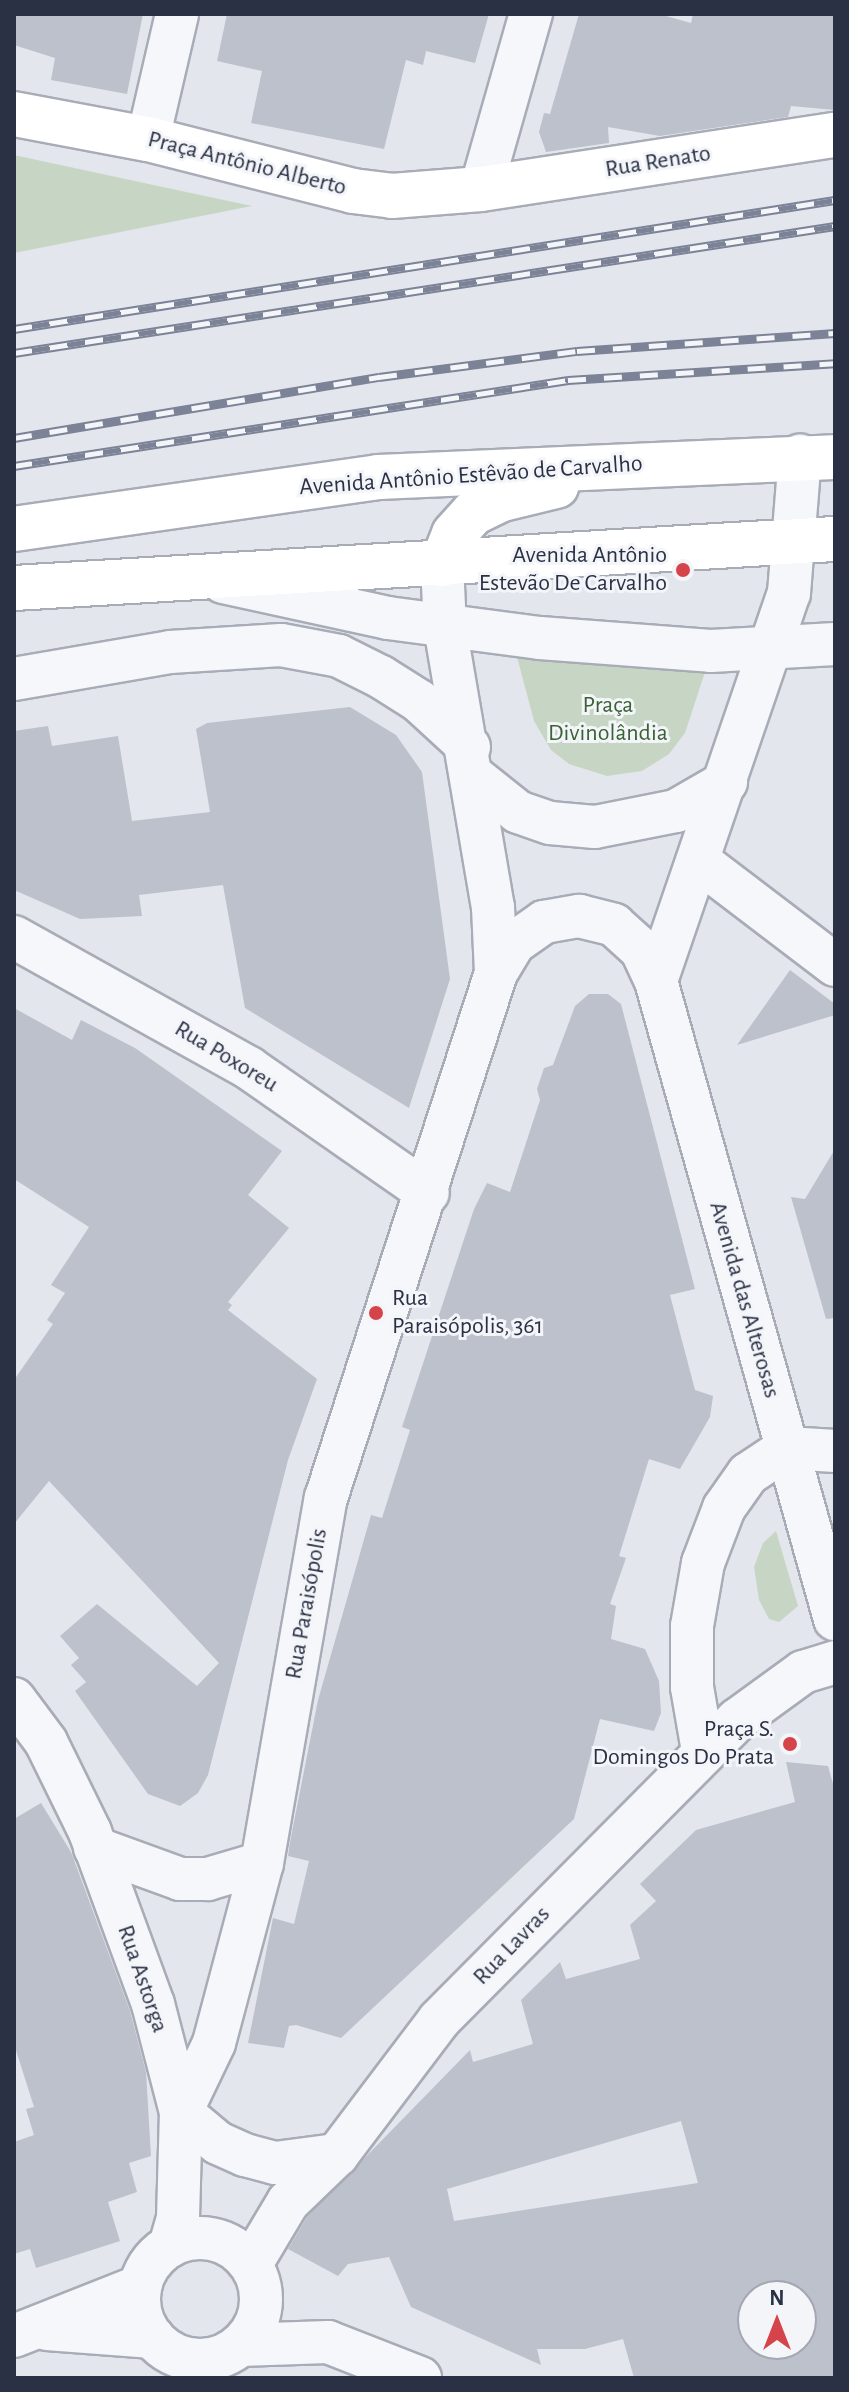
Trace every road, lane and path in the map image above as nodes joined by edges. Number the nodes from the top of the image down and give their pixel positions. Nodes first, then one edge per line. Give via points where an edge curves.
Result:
1 (177, 14) edge
2 (531, 14) edge
3 (14, 114) edge
4 (835, 135) edge
5 (148, 139) junction
6 (481, 189) junction
7 (817, 456) edge
8 (656, 462) junction
9 (14, 529) edge
10 (815, 539) edge
11 (442, 564) junction
12 (198, 576) junction
13 (14, 588) edge
14 (445, 627) junction
15 (835, 644) edge
16 (770, 649) junction
17 (14, 679) edge
18 (471, 762) junction
19 (726, 782) junction
20 (700, 862) junction
21 (14, 937) edge
22 (835, 965) edge
23 (496, 973) junction
24 (656, 981) junction
25 (428, 1193) junction
26 (787, 1448) junction
27 (835, 1451) edge
28 (835, 1619) edge
29 (835, 1662) edge
30 (14, 1699) edge
31 (703, 1751) junction
32 (95, 1848) junction
33 (262, 1863) junction
34 (181, 2112) junction
35 (337, 2155) junction
36 (170, 2246) junction
37 (255, 2272) junction
38 (140, 2286) junction
39 (26, 2332) edge
40 (328, 2342) junction
41 (162, 2354) edge
42 (231, 2358) edge
43 (420, 2378) edge

1 - 5 street
2 - 6 street
3 - 5 main road, Praça Antônio Alberto
4 - 6 main road, Rua Renato
5 - 6 main road, Praça Antônio Alberto via 353,191 392,196
7 - 8 main road, Avenida Antônio Estêvão de Carvalho
7 - 10 street
8 - 9 main road, Avenida Antônio Estêvão de Carvalho via 378,477
8 - 11 main road via 483,509 454,534
10 - 11 main road
10 - 16 street
11 - 12 main road
11 - 14 street
12 - 13 main road
12 - 14 street
14 - 16 street via 711,651
14 - 18 street
15 - 16 street
16 - 19 street
17 - 18 street via 170,652 281,645 339,656 381,677 419,701
18 - 19 street via 518,812 550,823 595,827 676,811
18 - 23 street via 493,907
19 - 20 street
20 - 22 street
20 - 24 street
21 - 25 street, Rua Poxoreu via 249,1068
23 - 24 street, Avenida das Alterosas via 514,943 544,922 579,916 623,933 641,949
23 - 25 street, Rua Paraisópolis
24 - 26 street, Avenida das Alterosas
25 - 33 street, Rua Paraisópolis via 326,1498
26 - 27 street
26 - 28 street, Avenida das Alterosas
26 - 31 street via 748,1474 724,1508 703,1563 692,1626 692,1687
29 - 31 street, Rua Lavras via 783,1685
30 - 32 street, Rua Astorga via 46,1742
31 - 35 street, Rua Lavras via 439,2020
32 - 33 street via 180,1879 208,1879
32 - 34 street, Rua Astorga via 153,2004
33 - 34 street, Rua Paraisópolis via 214,2043
34 - 35 street via 218,2143 245,2155 275,2163
34 - 36 street, Rua Paraisópolis via 178,2218
35 - 37 street, Rua Lavras via 288,2202
36 - 37 street via 199,2237 228,2244
36 - 38 street via 146,2270
37 - 40 street
37 - 42 street via 258,2316
38 - 39 street
38 - 41 street via 141,2313
39 - 41 street
40 - 42 street
40 - 43 street
41 - 42 street

